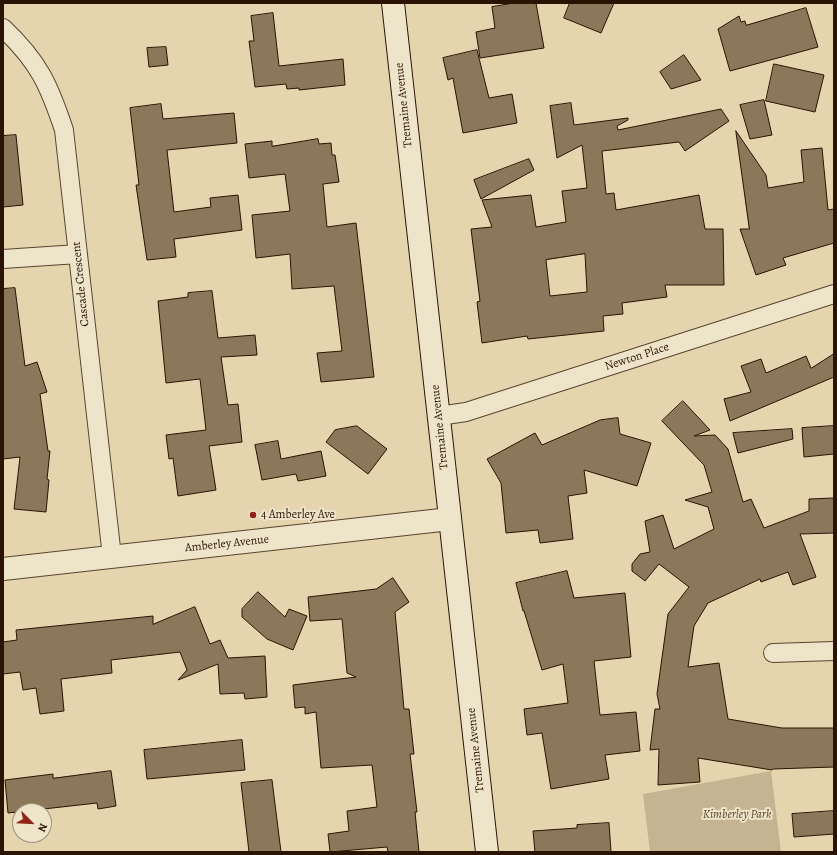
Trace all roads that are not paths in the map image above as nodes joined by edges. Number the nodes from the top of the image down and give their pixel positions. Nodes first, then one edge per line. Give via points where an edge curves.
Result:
1 (393, 3) edge
2 (3, 28) edge
3 (78, 254) junction
4 (3, 259) edge
5 (834, 294) edge
6 (439, 416) junction
7 (450, 519) junction
8 (112, 557) junction
9 (3, 569) edge
10 (834, 651) edge
11 (773, 653) dead end
12 (487, 852) edge

1 - 6 main road, Tremaine Avenue
2 - 3 street, Cascade Crescent via 37,66 52,94 64,130
3 - 4 street
3 - 8 street, Cascade Crescent
5 - 6 street, Newton Place via 466,412
6 - 7 main road, Tremaine Avenue
7 - 8 main road, Amberley Avenue
7 - 12 main road, Tremaine Avenue
8 - 9 main road, Amberley Avenue
10 - 11 street

